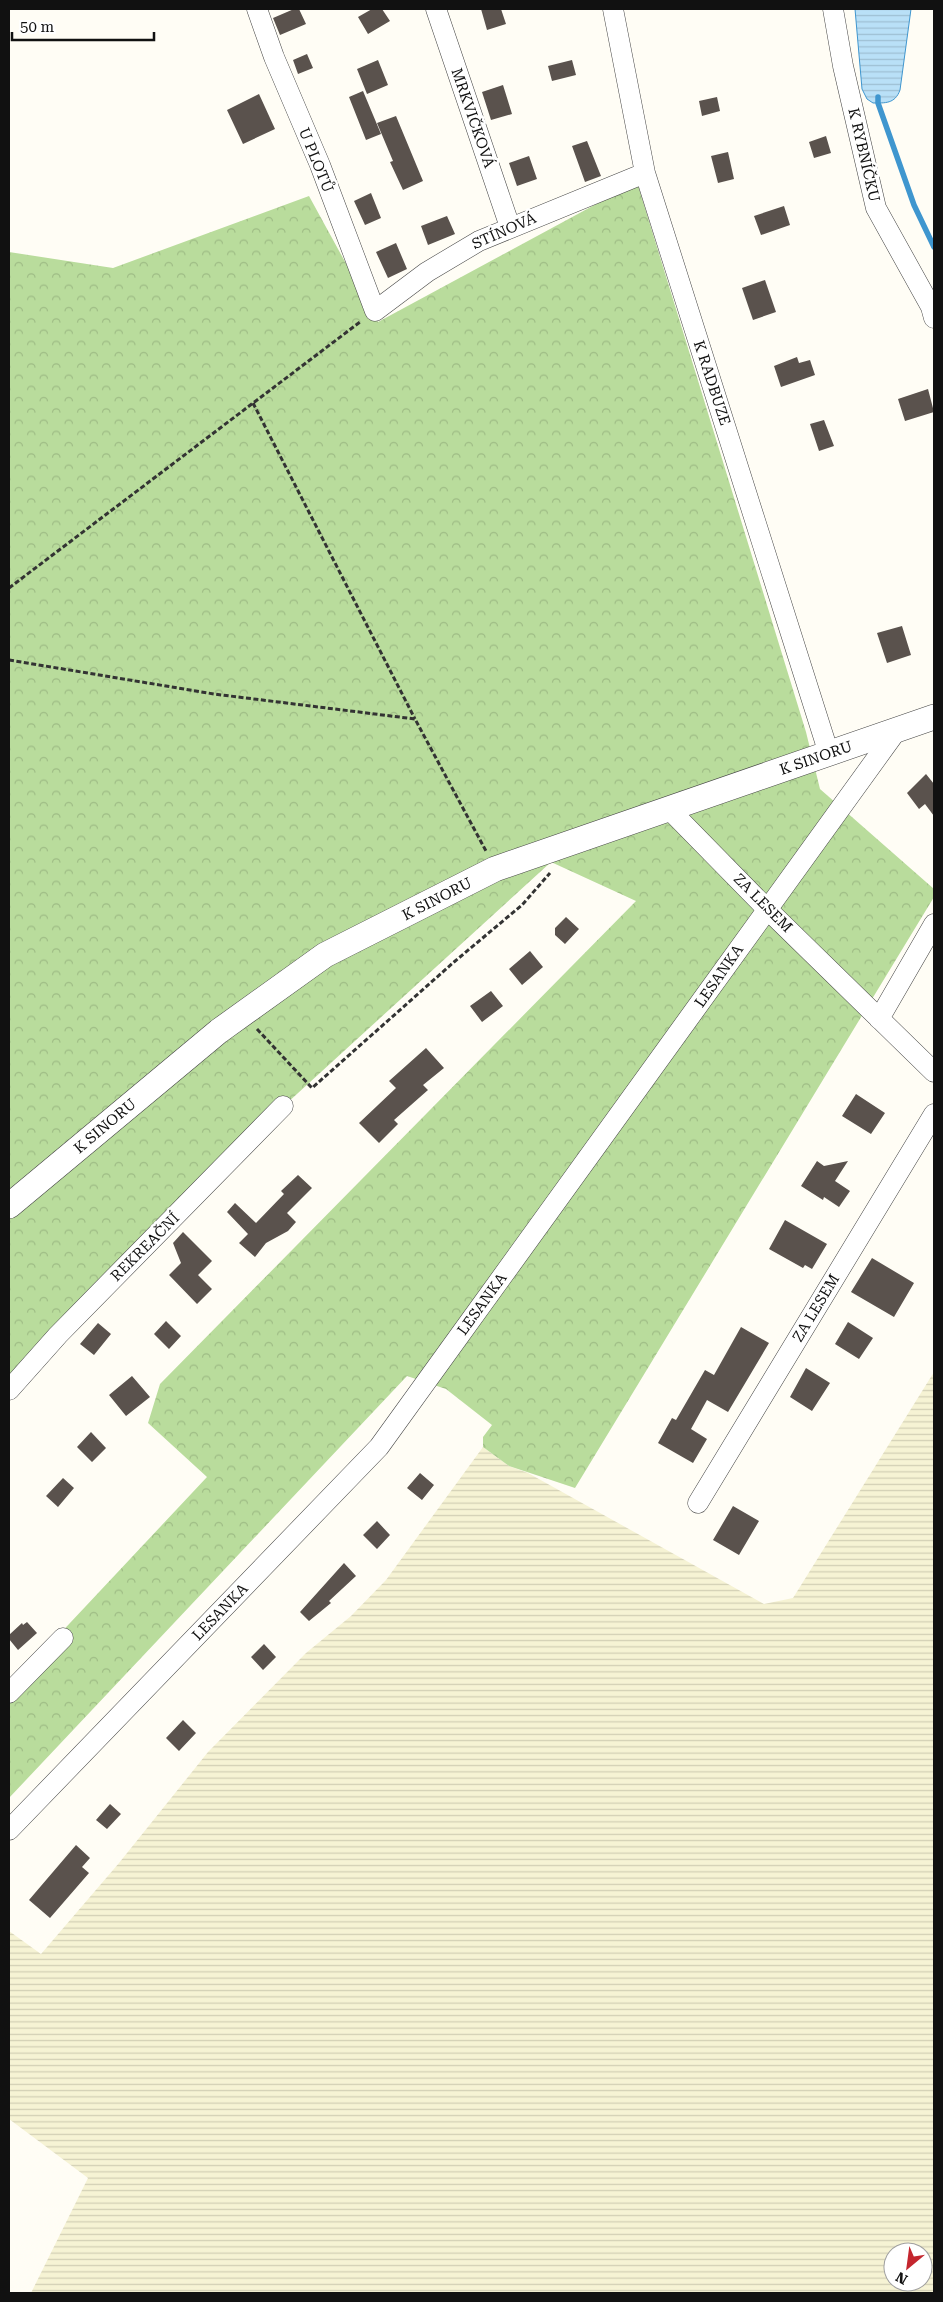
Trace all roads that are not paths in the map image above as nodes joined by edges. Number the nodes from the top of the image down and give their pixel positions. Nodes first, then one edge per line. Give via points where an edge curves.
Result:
1 (257, 9) edge
2 (436, 9) edge
3 (613, 9) edge
4 (833, 9) edge
5 (646, 173) junction
6 (510, 227) junction
7 (375, 311) joint
8 (934, 318) edge
9 (934, 717) edge
10 (897, 730) junction
11 (829, 754) junction
12 (668, 808) junction
13 (767, 909) junction
14 (934, 924) edge
15 (879, 1019) junction
16 (934, 1072) edge
17 (283, 1106) dead end
18 (934, 1114) edge
19 (9, 1206) edge
20 (9, 1390) edge
21 (698, 1503) dead end
22 (63, 1638) dead end
23 (9, 1693) edge
24 (9, 1830) edge

1 - 7 street, U PLOTŮ
2 - 6 street, MRKVIČKOVÁ
3 - 5 street, K RADBUZE
4 - 8 street, K RYBNÍČKU via 876,208
5 - 6 street, STÍNOVÁ
5 - 11 street, K RADBUZE
6 - 7 street, STÍNOVÁ via 427,272
9 - 10 street, K SINORU
10 - 11 street, K SINORU
10 - 13 street, LESANKA
11 - 12 street, K SINORU
12 - 13 street, ZA LESEM
12 - 19 street, K SINORU via 495,869 324,955 219,1031
13 - 15 street, ZA LESEM
13 - 24 street, LESANKA via 379,1447
14 - 15 street
15 - 16 street, ZA LESEM
17 - 20 street, REKREAČNÍ via 58,1335
18 - 21 street, ZA LESEM
22 - 23 street

